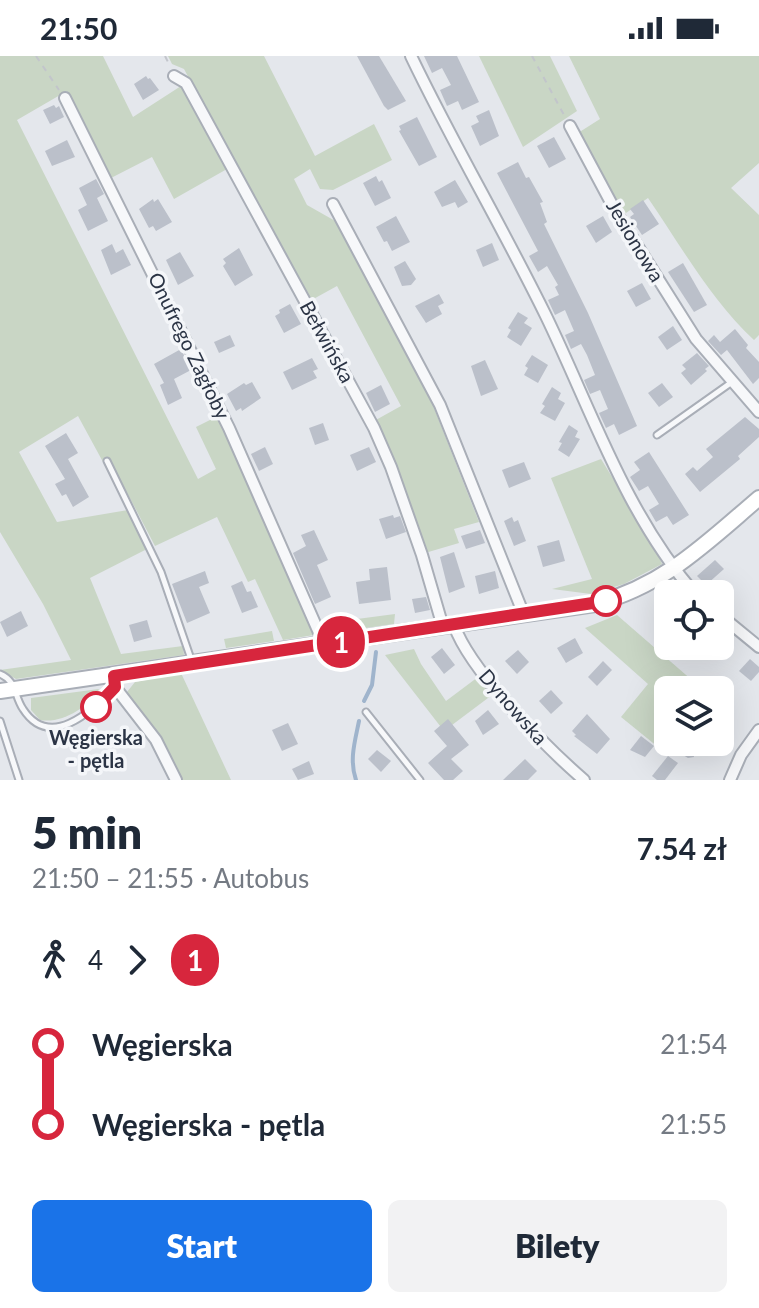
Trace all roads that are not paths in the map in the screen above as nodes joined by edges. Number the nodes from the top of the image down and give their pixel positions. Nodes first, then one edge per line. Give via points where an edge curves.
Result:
1 (411, 56) edge
2 (174, 76) dead end
3 (65, 98) road end
4 (570, 126) road end
5 (333, 204) dead end
6 (732, 382) junction
7 (759, 412) edge
8 (657, 435) dead end
9 (107, 461) dead end
10 (759, 498) edge
11 (674, 569) junction
12 (683, 580) edge
13 (524, 615) junction
14 (448, 626) junction
15 (734, 626) edge
16 (324, 644) junction
17 (759, 647) edge
18 (192, 664) junction
19 (0, 674) edge
20 (115, 681) junction
21 (16, 689) junction
22 (0, 691) edge
23 (366, 712) dead end
24 (0, 721) edge
25 (759, 730) edge
26 (19, 780) edge
27 (176, 780) edge
28 (420, 780) edge
29 (584, 780) edge
30 (730, 780) edge

1 - 11 street via 505,234 611,460
2 - 14 street, Bełwińska via 186,83 374,428
3 - 16 street, Onufrego Zagłoby via 229,428
4 - 6 street, Jesionowa via 616,212 696,339
5 - 13 street via 440,405
6 - 7 street, Jesionowa
6 - 8 lane
9 - 18 lane via 161,572
10 - 11 main road
11 - 12 street
11 - 13 main road via 613,599
13 - 14 main road
14 - 16 main road
14 - 29 street, Dynowska via 532,730
15 - 17 street
16 - 18 main road
18 - 20 main road
19 - 21 lane
20 - 21 main road
20 - 21 lane via 77,721 57,728 29,717
20 - 27 street
21 - 22 main road
23 - 28 lane
24 - 26 lane
25 - 30 street

